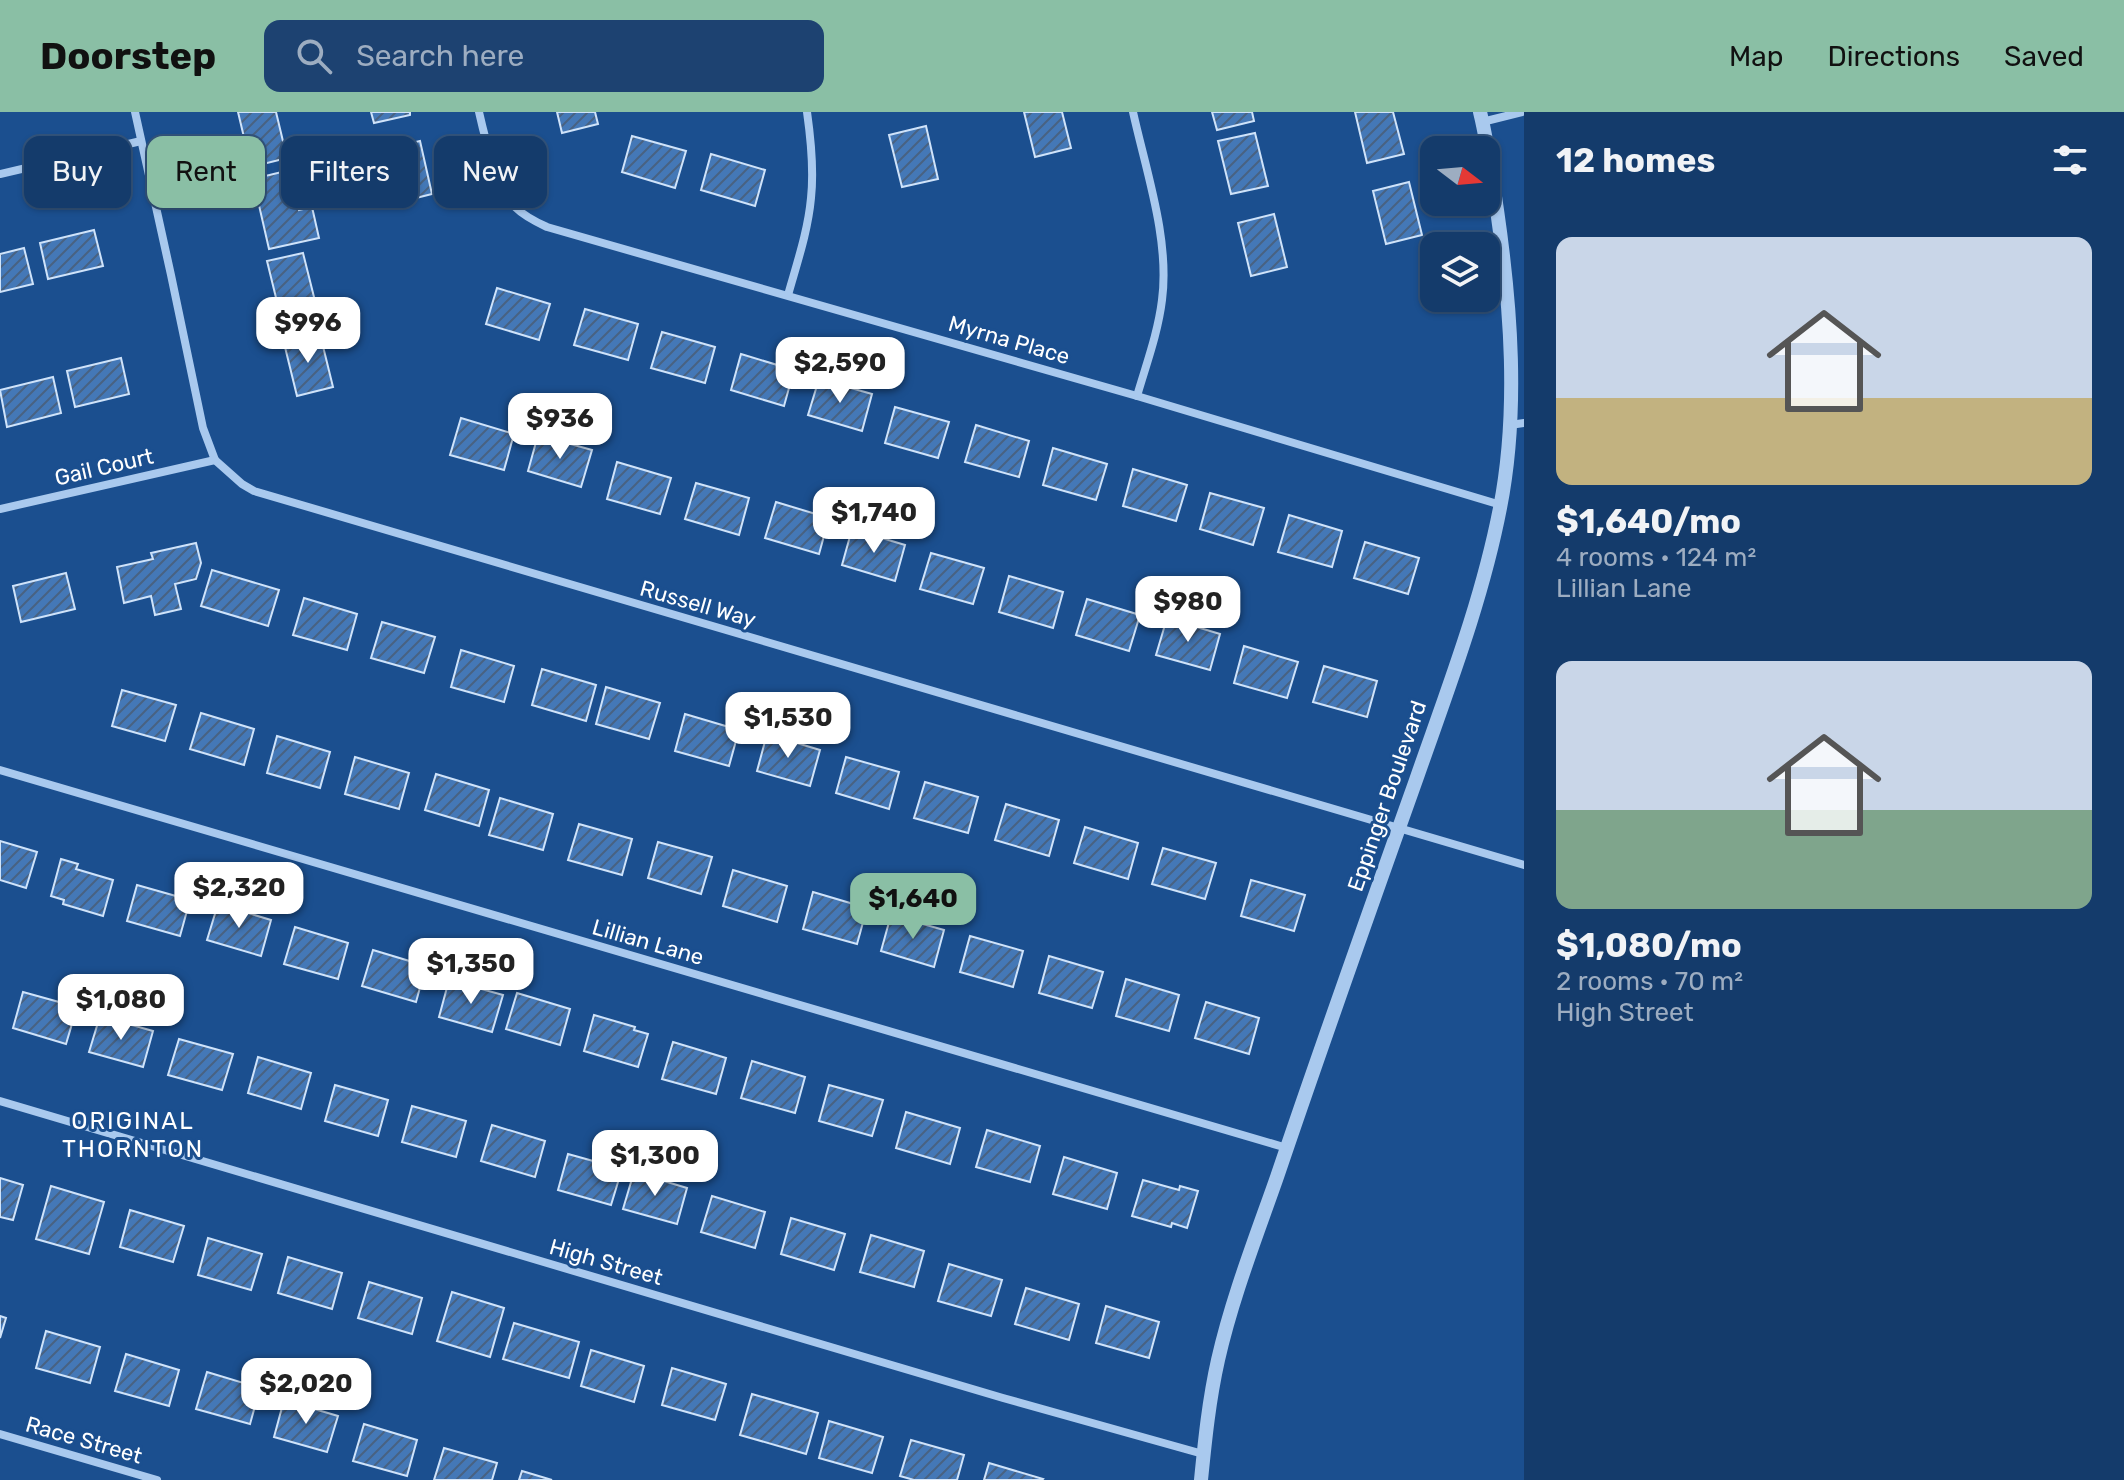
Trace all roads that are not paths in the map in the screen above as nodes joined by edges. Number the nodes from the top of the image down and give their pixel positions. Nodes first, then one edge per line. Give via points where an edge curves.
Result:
1 (135, 112) edge
2 (479, 112) edge
3 (807, 112) edge
4 (1133, 112) edge
5 (1522, 112) edge
6 (1481, 117) edge
7 (141, 141) junction
8 (0, 174) edge
9 (788, 295) junction
10 (1137, 396) junction
11 (1517, 424) edge
12 (215, 460) junction
13 (1501, 505) junction
14 (0, 509) edge
15 (0, 770) edge
16 (1399, 828) junction
17 (1524, 865) edge
18 (0, 1101) edge
19 (1287, 1148) junction
20 (0, 1434) edge
21 (1203, 1454) junction
22 (157, 1480) edge
23 (1201, 1480) edge

1 - 7 street
2 - 9 street, Myrna Place via 505,191 533,220
3 - 9 street via 811,198
4 - 10 street via 1160,234 1164,278 1159,320
5 - 6 street
6 - 11 street, Eppinger Boulevard via 1502,247
7 - 8 street
7 - 12 street via 203,428
9 - 10 street, Myrna Place
10 - 13 street, Myrna Place
11 - 13 street, Eppinger Boulevard
12 - 14 street, Gail Court
12 - 16 street, Russell Way via 254,491
13 - 16 street, Eppinger Boulevard via 1484,579
15 - 19 street, Lillian Lane
16 - 17 street, Russell Way
16 - 19 street, Eppinger Boulevard
18 - 21 street, High Street
19 - 21 street, Eppinger Boulevard via 1231,1312
20 - 22 street, Race Street
21 - 23 street, Eppinger Boulevard

